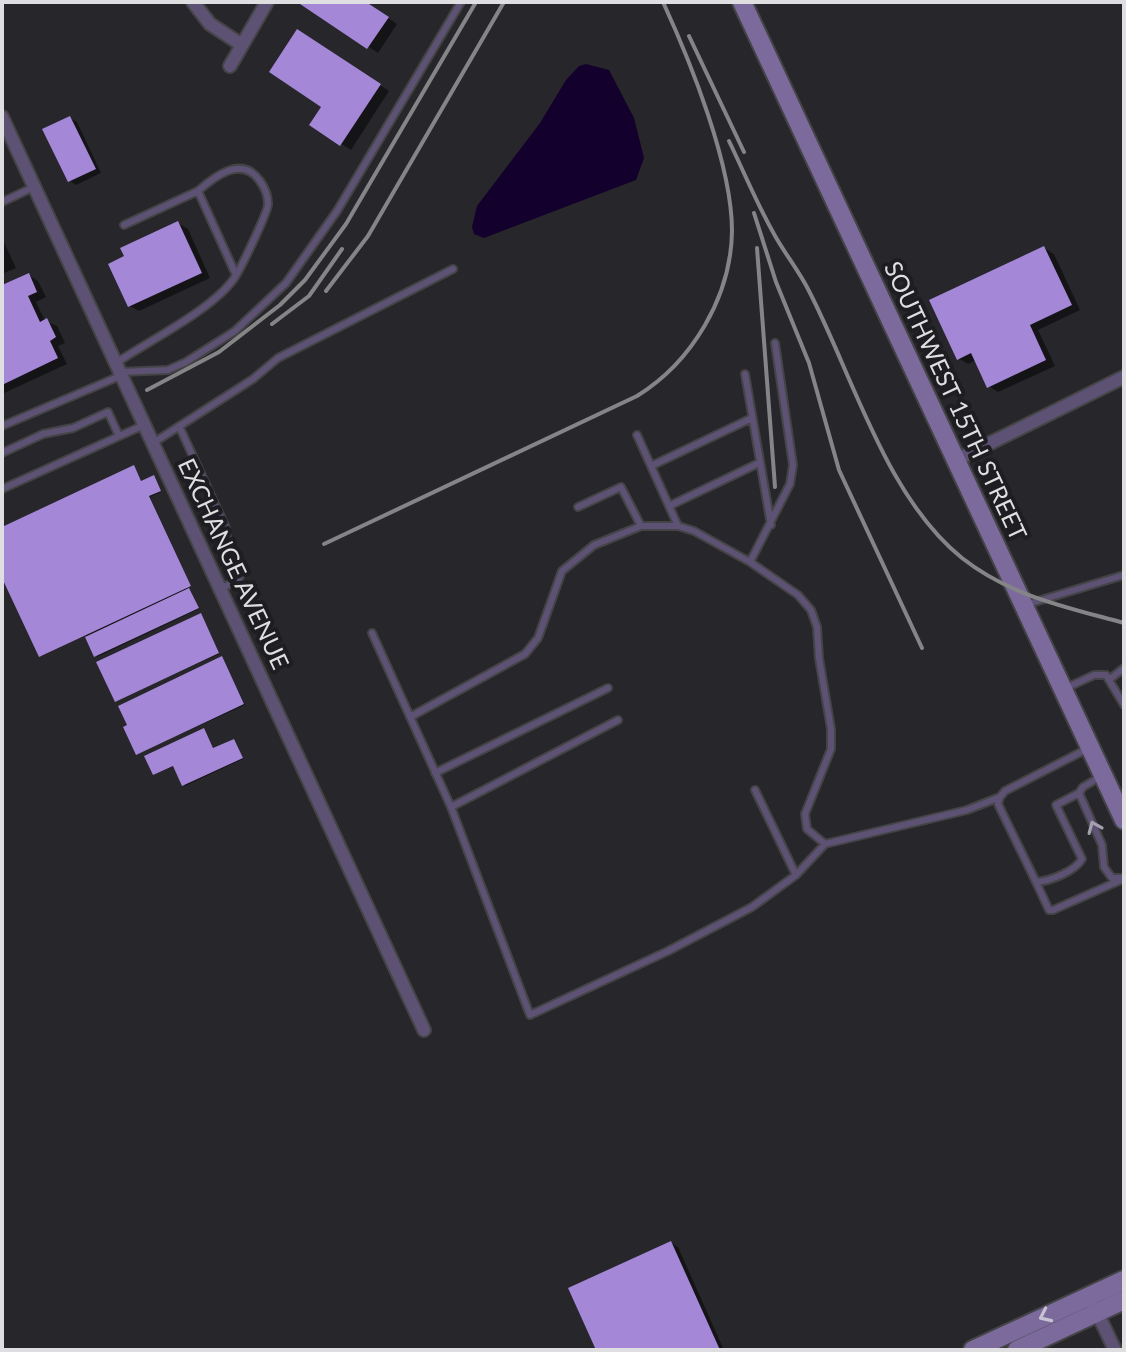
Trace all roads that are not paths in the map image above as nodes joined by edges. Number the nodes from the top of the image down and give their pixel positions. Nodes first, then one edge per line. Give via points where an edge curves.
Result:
1 (193, 2) edge
2 (267, 2) edge
3 (461, 2) edge
4 (742, 2) edge
5 (242, 45) junction
6 (230, 66) dead end
7 (2, 117) edge
8 (34, 187) junction
9 (198, 191) junction
10 (2, 202) edge
11 (124, 225) dead end
12 (453, 269) dead end
13 (236, 275) junction
14 (775, 343) dead end
15 (119, 370) junction
16 (745, 374) dead end
17 (1124, 377) edge
18 (752, 418) junction
19 (144, 425) junction
20 (2, 426) edge
21 (179, 426) junction
22 (637, 435) dead end
23 (119, 436) junction
24 (153, 443) junction
25 (2, 453) edge
26 (956, 460) junction
27 (759, 463) junction
28 (651, 466) junction
29 (2, 489) edge
30 (669, 506) junction
31 (578, 507) dead end
32 (771, 525) junction
33 (641, 526) junction
34 (678, 526) junction
35 (750, 562) junction
36 (1124, 575) edge
37 (220, 589) junction
38 (1024, 606) junction
39 (372, 633) dead end
40 (1124, 668) edge
41 (1110, 679) junction
42 (608, 688) dead end
43 (1063, 689) junction
44 (1124, 705) edge
45 (410, 717) junction
46 (618, 720) dead end
47 (1090, 748) junction
48 (435, 773) junction
49 (1103, 776) junction
50 (755, 790) dead end
51 (1079, 793) junction
52 (1000, 797) junction
53 (451, 807) junction
54 (1124, 820) edge
55 (825, 844) junction
56 (796, 875) junction
57 (1124, 878) edge
58 (1036, 882) junction
59 (424, 1030) dead end
60 (1124, 1280) edge
61 (1124, 1300) edge
62 (1094, 1304) junction
63 (973, 1350) edge
64 (1017, 1350) edge
65 (1115, 1350) edge

1 - 5 street via 210,24
2 - 5 street
3 - 15 lane via 337,211 286,283 235,331 186,362 168,370
4 - 26 main road, SOUTHWEST 15TH STREET
5 - 6 street
7 - 8 street, EXCHANGE AVENUE
8 - 10 lane
8 - 15 street, EXCHANGE AVENUE
9 - 11 lane
9 - 13 lane
9 - 13 lane via 216,176 243,169 252,172 266,192 265,217
12 - 21 lane via 278,358
13 - 15 lane via 205,307
14 - 32 lane via 793,465
15 - 19 street, EXCHANGE AVENUE
15 - 20 lane
16 - 18 lane
17 - 26 street
18 - 27 lane
18 - 28 lane
19 - 23 lane
19 - 24 street, EXCHANGE AVENUE
21 - 24 lane
21 - 37 lane via 226,528 240,576
22 - 28 lane
23 - 25 lane via 108,412
23 - 29 lane
24 - 37 street, EXCHANGE AVENUE
26 - 38 main road, SOUTHWEST 15TH STREET
27 - 30 lane
27 - 32 lane
28 - 30 lane
30 - 34 lane
31 - 33 lane via 621,487
32 - 35 lane
33 - 34 lane
33 - 45 lane via 594,545 562,571 538,638 525,654
34 - 35 lane
35 - 55 lane via 798,595 817,627 831,749 805,814 807,829
36 - 38 lane
37 - 59 street, EXCHANGE AVENUE
38 - 43 main road, SOUTHWEST 15TH STREET
39 - 45 lane
40 - 41 lane
41 - 43 lane via 1094,675
41 - 44 lane
42 - 48 lane
43 - 47 main road, SOUTHWEST 15TH STREET
45 - 48 lane
46 - 53 lane
47 - 49 main road, SOUTHWEST 15TH STREET
47 - 52 lane
48 - 53 lane
49 - 51 lane
49 - 54 main road, SOUTHWEST 15TH STREET
50 - 56 lane
57 -> 51 lane via 1107,874 1097,831
51 - 58 lane via 1056,805 1080,864
52 - 55 lane
52 - 58 lane via 998,804
53 - 56 lane via 530,1015 752,907
55 - 56 lane
57 - 58 lane via 1053,910 1044,903
60 - 62 main road
61 - 62 main road
62 -> 63 main road
62 - 64 main road
62 - 65 street

